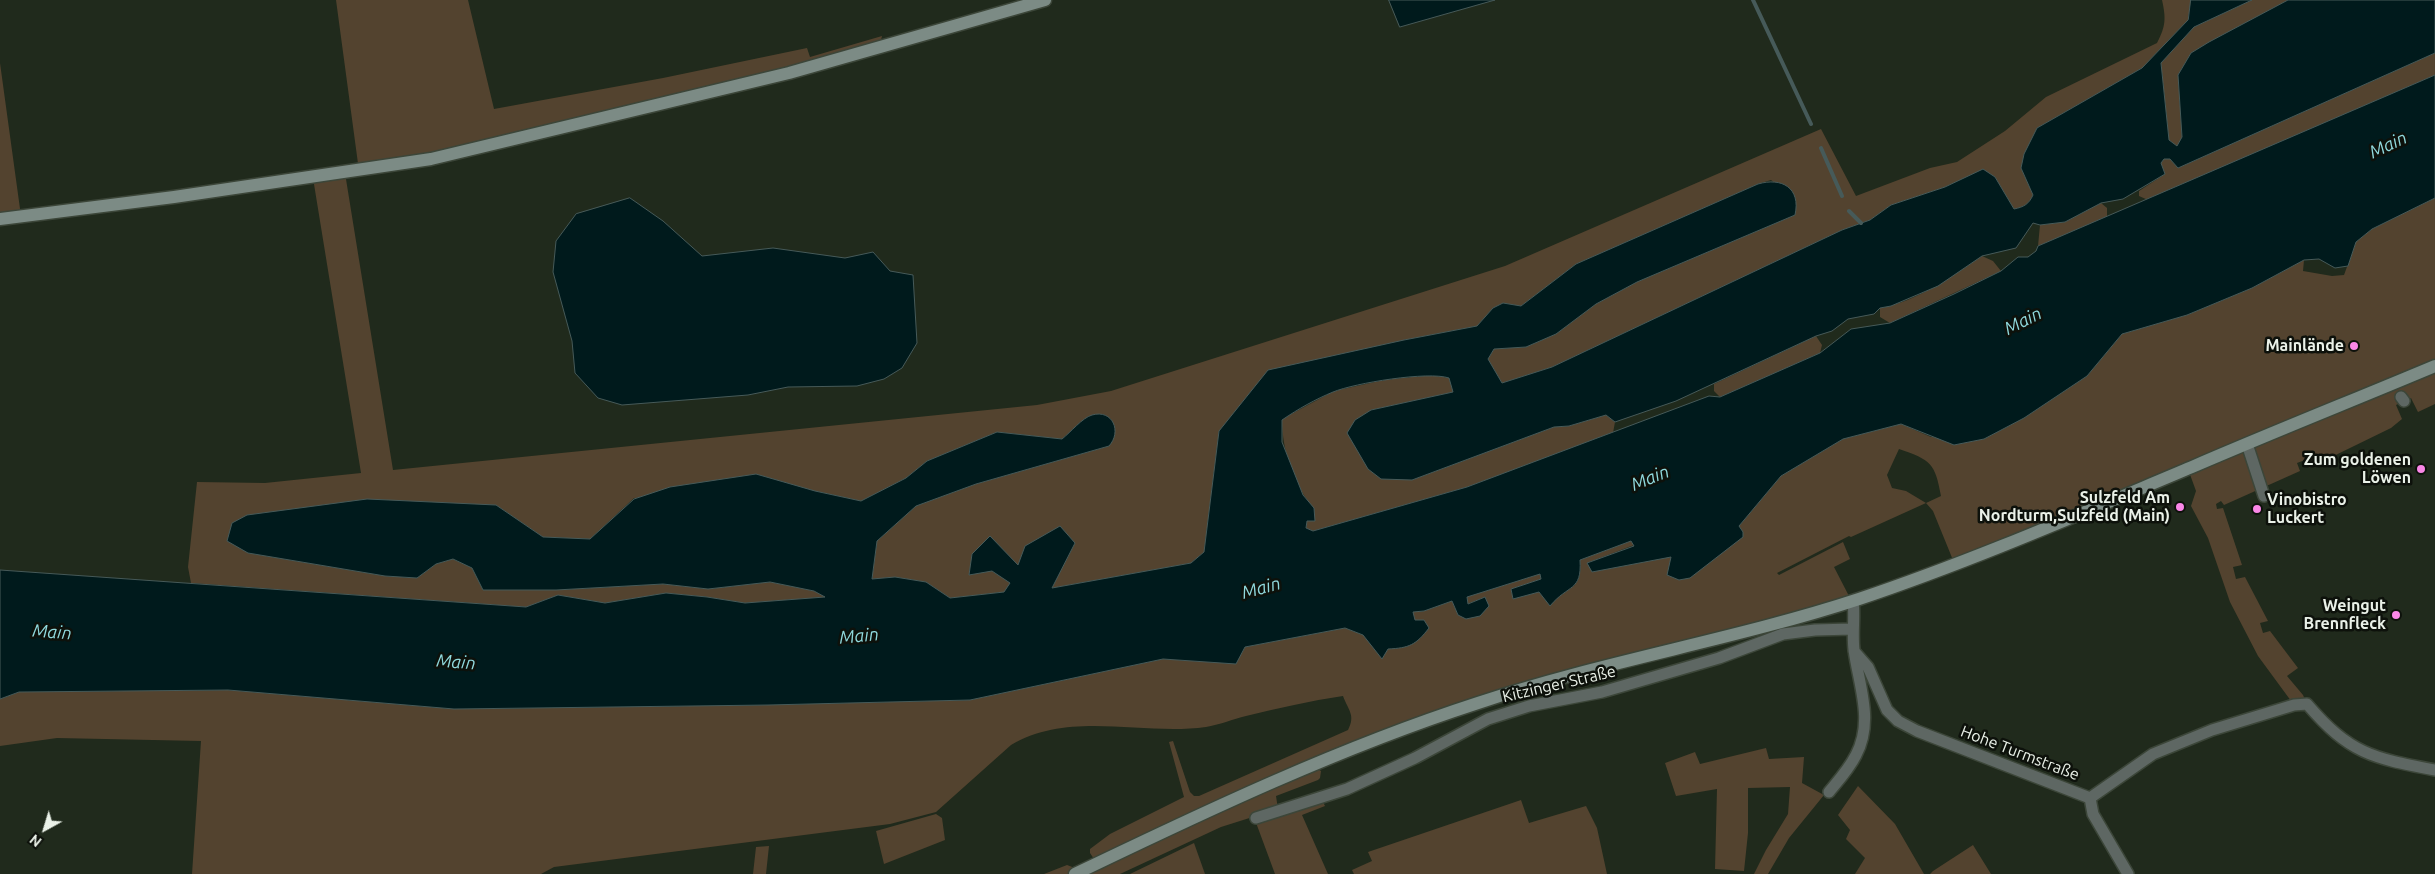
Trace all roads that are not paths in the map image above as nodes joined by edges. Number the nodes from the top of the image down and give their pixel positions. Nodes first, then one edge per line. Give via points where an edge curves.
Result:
1 (1045, 0) edge
2 (0, 219) edge
3 (2435, 366) edge
4 (2247, 444) junction
5 (2264, 496) dead end
6 (1853, 600) junction
7 (1852, 629) junction
8 (1854, 651) junction
9 (2435, 770) edge
10 (1828, 792) dead end
11 (2090, 798) junction
12 (1256, 818) dead end
13 (1074, 874) edge
14 (2128, 874) edge

1 - 2 main road via 790,73 432,159
3 - 4 main road
4 - 5 street
4 - 6 main road via 2012,542
6 - 7 street
6 - 13 main road via 1479,702 1302,769
7 - 8 street
7 - 12 street, Kitzinger Straße via 1783,634 1719,658 1602,692 1529,706 1488,719 1347,789
8 - 10 street via 1866,717 1864,736 1856,756
8 - 11 street, Hohe Turmstraße via 1868,667 1887,710 1898,721
9 - 11 street, Hohe Turmstraße via 2382,760 2349,745 2307,704 2294,705 2212,730 2153,754
11 - 14 street via 2092,814

